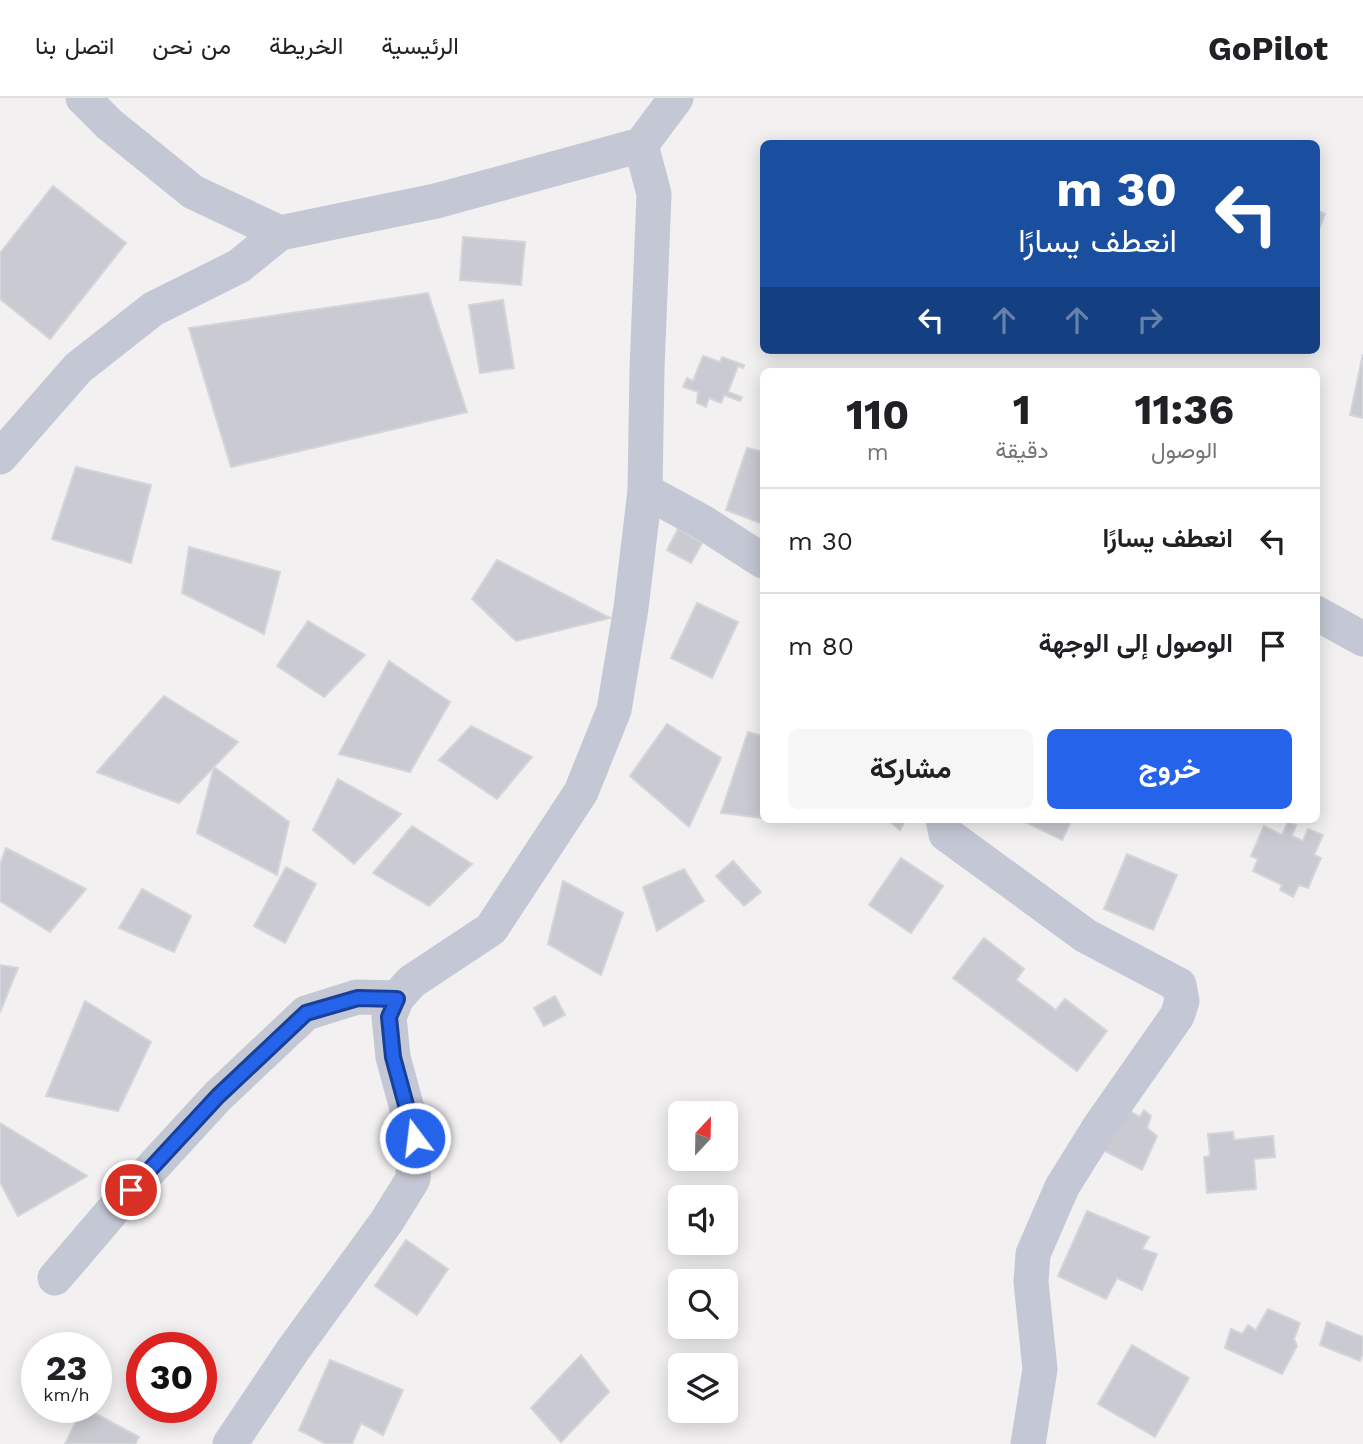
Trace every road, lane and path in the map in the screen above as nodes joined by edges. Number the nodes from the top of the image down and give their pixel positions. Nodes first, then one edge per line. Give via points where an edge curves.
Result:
1 (83, 98) edge
2 (676, 98) edge
3 (641, 145) junction
4 (280, 233) junction
5 (0, 457) edge
6 (645, 491) junction
7 (760, 559) edge
8 (1320, 615) edge
9 (1363, 639) edge
10 (944, 823) edge
11 (397, 999) junction
12 (55, 1279) dead end
13 (230, 1444) edge
14 (1028, 1444) edge

1 - 4 street via 193,192
2 - 3 street
3 - 4 street via 436,201
3 - 6 street via 654,194
4 - 5 street via 239,266 153,309 100,351 79,368
6 - 7 street
6 - 11 street via 614,710 581,792 491,929 411,982
8 - 9 street
10 - 14 street via 946,834 1086,936 1179,985 1182,1001 1177,1016 1062,1187 1033,1254 1031,1282 1040,1369
11 - 12 street via 358,998 306,1013 218,1096
11 - 13 street via 389,1017 393,1057 415,1138 413,1179

